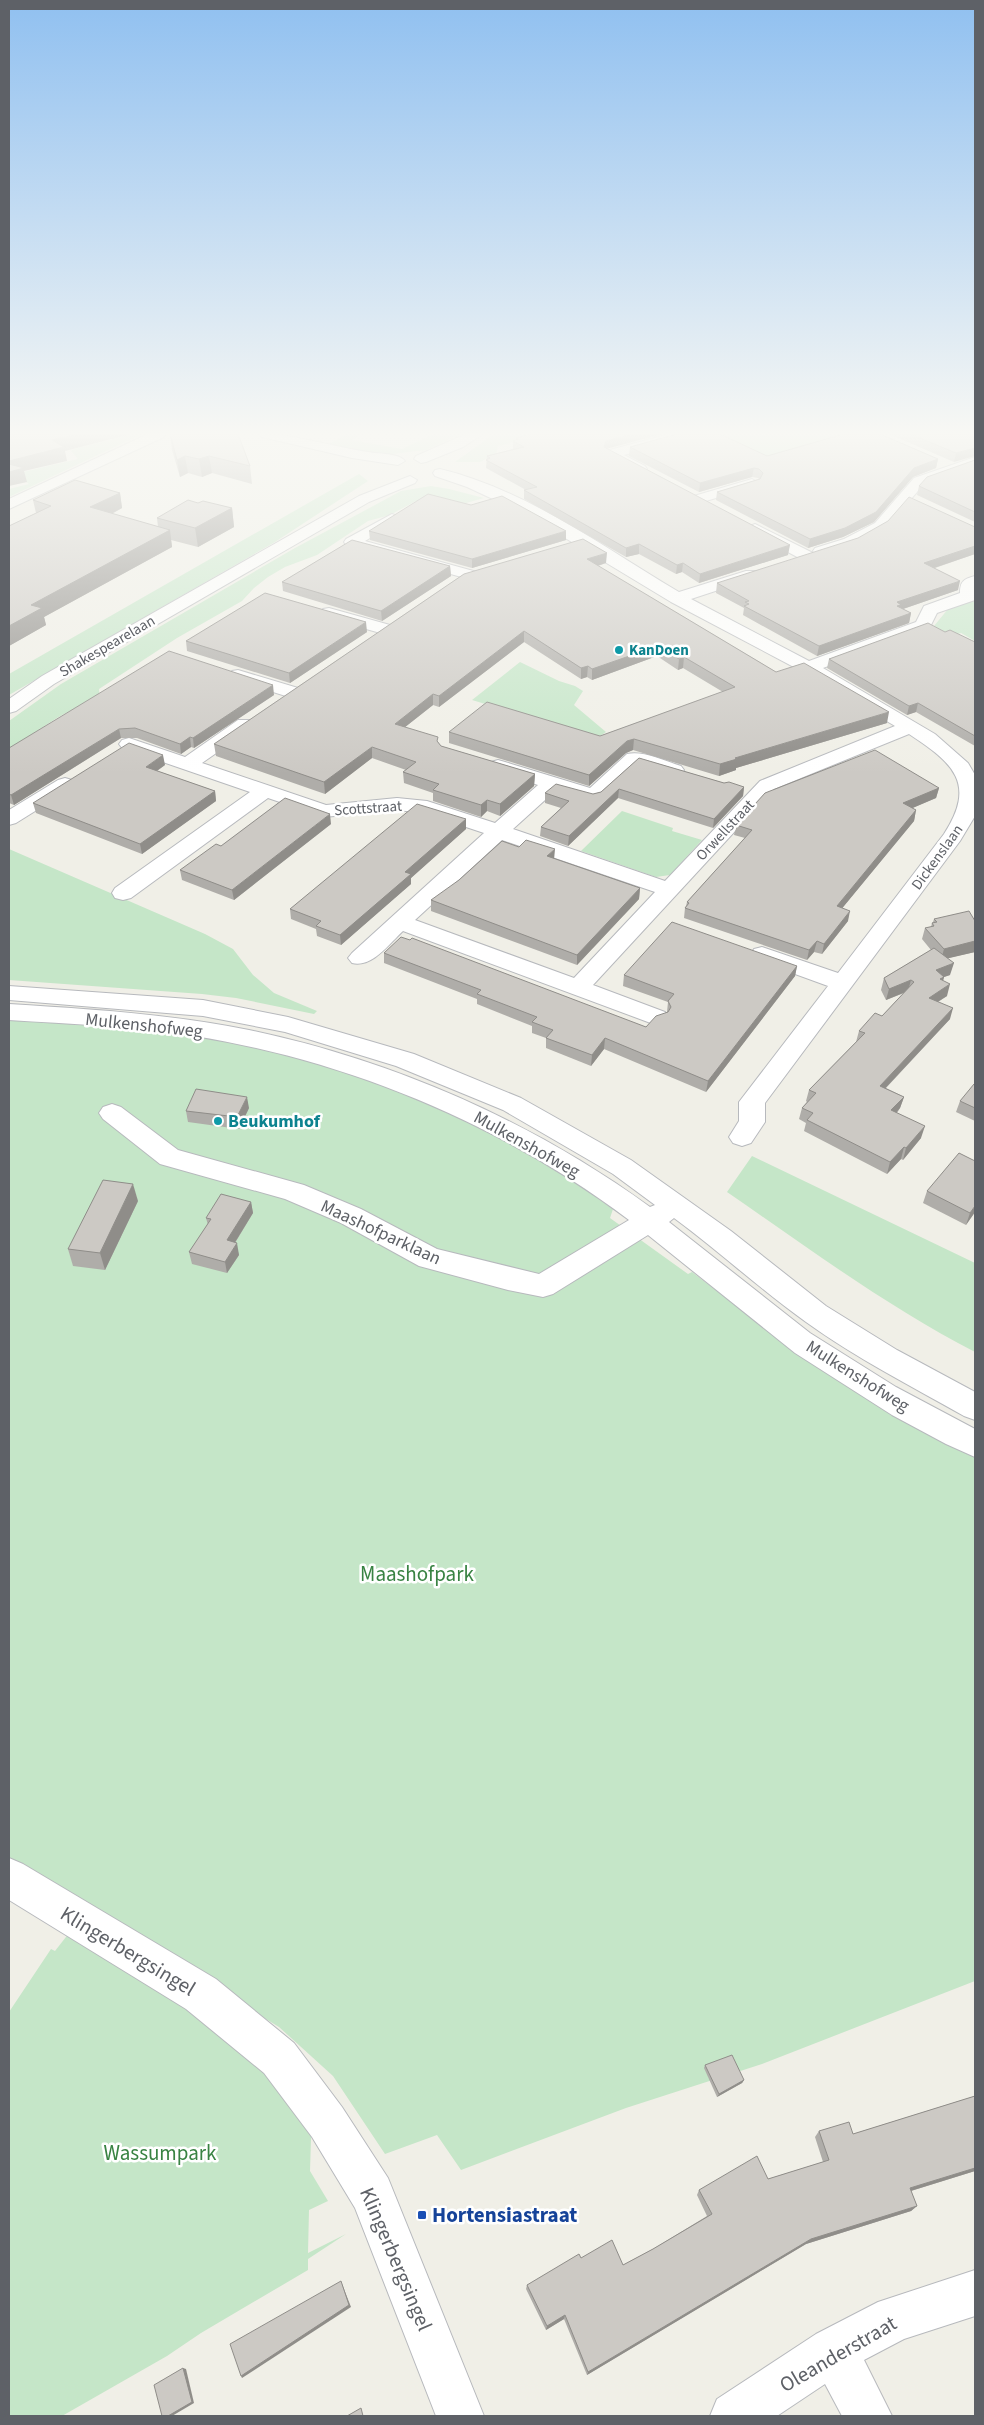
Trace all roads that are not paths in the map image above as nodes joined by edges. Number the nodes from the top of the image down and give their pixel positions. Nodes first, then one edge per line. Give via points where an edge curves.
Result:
1 (280, 547) edge
2 (371, 547) edge
3 (566, 547) edge
4 (596, 547) edge
5 (790, 547) edge
6 (834, 547) edge
7 (560, 549) edge
8 (807, 556) junction
9 (785, 563) edge
10 (769, 568) edge
11 (490, 570) edge
12 (472, 575) junction
13 (975, 582) edge
14 (449, 585) edge
15 (677, 598) junction
16 (316, 609) edge
17 (369, 640) edge
18 (808, 667) junction
19 (222, 670) edge
20 (307, 681) edge
21 (292, 692) junction
22 (273, 705) edge
23 (9, 707) edge
24 (256, 716) edge
25 (909, 727) junction
26 (112, 754) edge
27 (477, 760) edge
28 (187, 764) junction
29 (688, 774) edge
30 (78, 776) edge
31 (552, 783) junction
32 (265, 791) junction
33 (9, 819) edge
34 (499, 832) junction
35 (953, 837) junction
36 (975, 844) edge
37 (670, 890) junction
38 (123, 893) dead end
39 (400, 922) junction
40 (745, 948) edge
41 (360, 958) dead end
42 (843, 983) junction
43 (578, 988) junction
44 (9, 993) edge
45 (9, 1012) edge
46 (656, 1017) edge
47 (112, 1113) dead end
48 (742, 1136) dead end
49 (676, 1204) junction
50 (650, 1221) junction
51 (975, 1407) edge
52 (975, 1444) edge
53 (9, 1878) edge
54 (975, 2293) edge
55 (833, 2351) junction
56 (460, 2416) edge
57 (734, 2416) edge
58 (868, 2416) edge

1 - 23 street, Shakespearelaan via 48,680
2 - 12 street
3 - 7 street
4 - 15 street, Dickenslaan
5 - 8 street
6 - 8 street
8 - 9 street
10 - 15 street
11 - 12 street
12 - 14 street
13 - 18 street via 968,584 969,596 930,610 924,625
15 - 18 street, Dickenslaan
16 - 17 street via 391,624
18 - 25 street, Dickenslaan
19 - 21 street
20 - 21 street
21 - 22 street
24 - 28 street
25 - 35 street, Dickenslaan via 953,757 967,778 971,800
25 - 37 street, Orwellstraat via 767,785
26 - 28 street, Scottstraat via 129,744
27 - 31 street
28 - 32 street, Scottstraat
29 - 31 street via 634,758 593,796
30 - 33 street
31 - 34 street
32 - 34 street, Scottstraat via 324,811 397,804 427,806
32 - 38 street
34 - 37 street, Scottstraat
34 - 39 street
35 - 36 street
35 - 42 street, Dickenslaan
37 - 43 street, Orwellstraat via 656,917
39 - 41 street
39 - 43 street
40 - 42 street
42 - 48 street, Dickenslaan via 752,1102 752,1122
43 - 46 street
44 - 49 street, Mulkenshofweg via 203,1008 288,1025 369,1048 512,1104 622,1167
45 - 50 street, Mulkenshofweg via 192,1028 276,1044 355,1067 495,1124 571,1168
47 - 50 street, Maashofparklaan via 169,1157 294,1192 351,1216 429,1258 508,1279 543,1286
49 - 50 street, Maashofparklaan
49 - 51 street, Mulkenshofweg via 816,1314 886,1358
50 - 52 street, Mulkenshofweg via 791,1335 863,1382
53 - 56 street, Klingerbergsingel via 201,1994 279,2058 327,2122 372,2194
54 - 55 street, Oleanderstraat via 895,2319
55 - 57 street, Oleanderstraat
55 - 58 street

